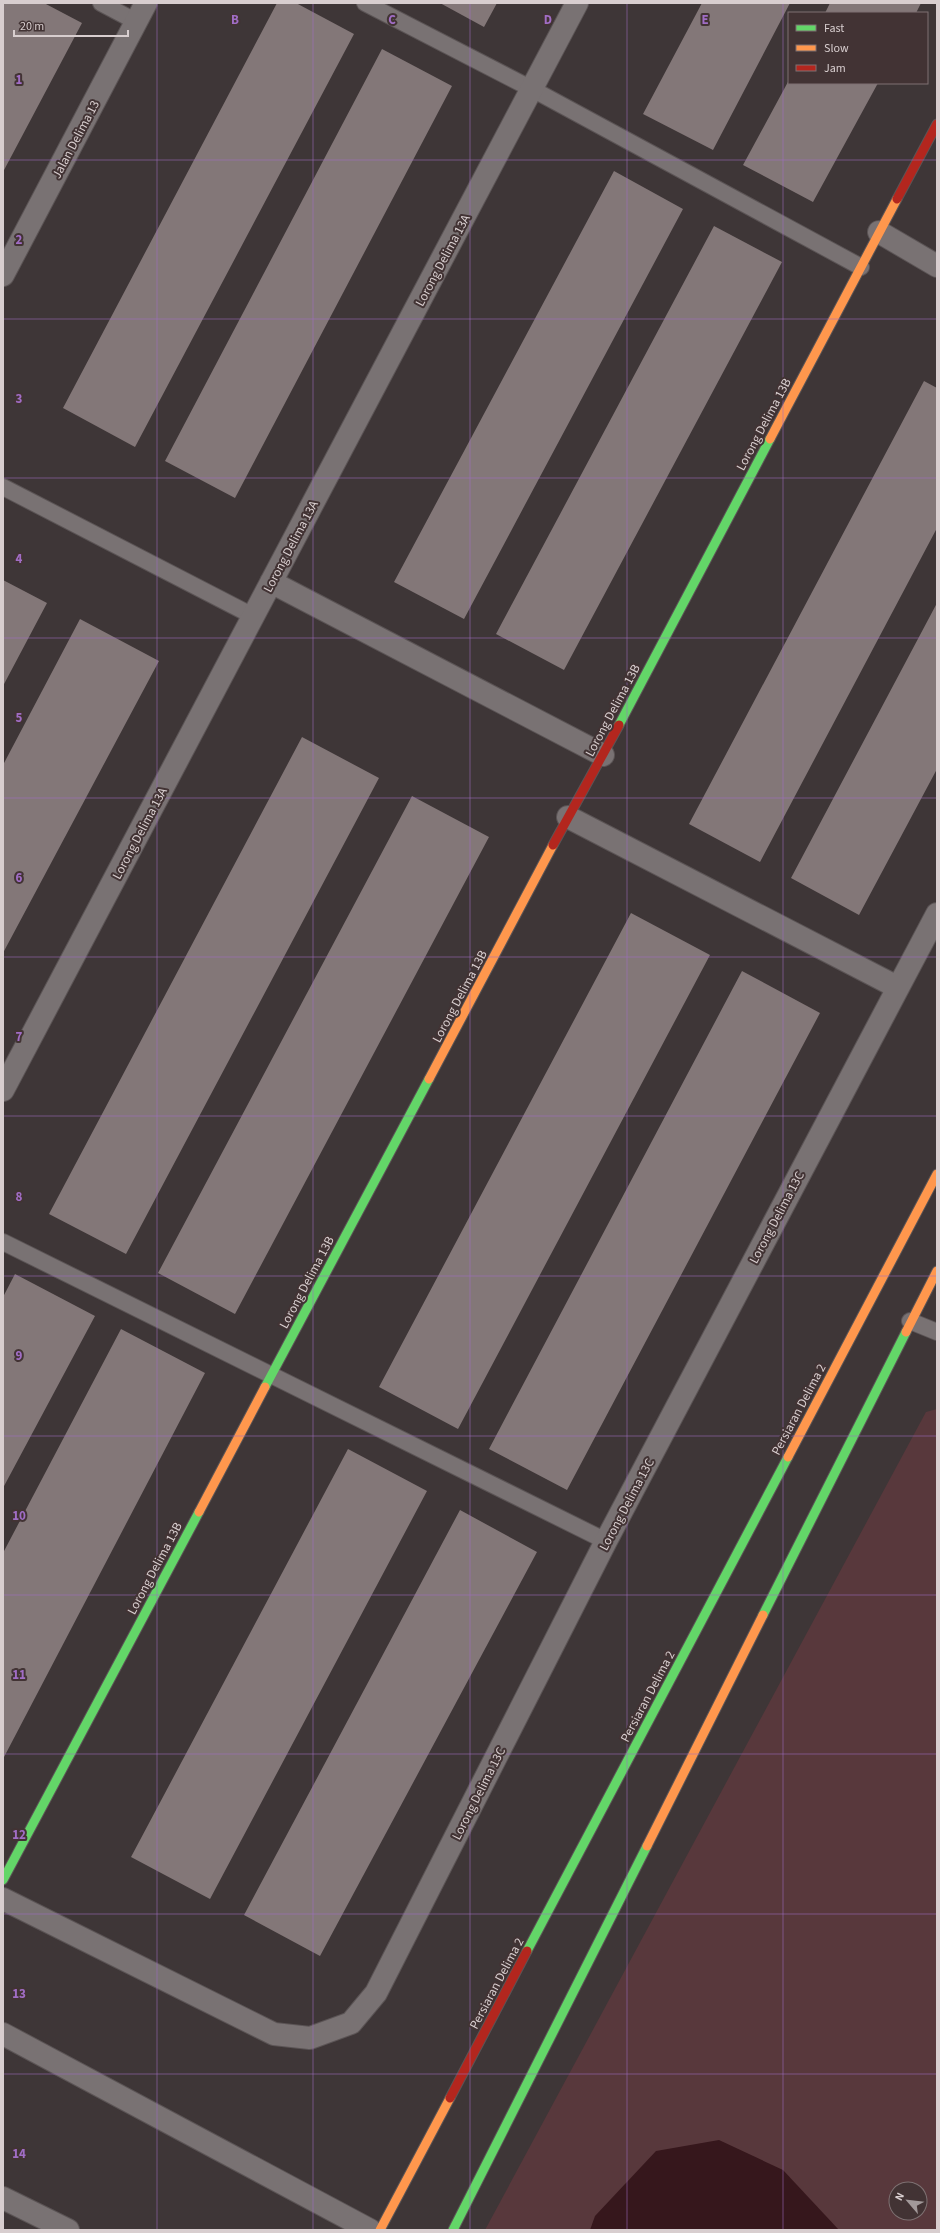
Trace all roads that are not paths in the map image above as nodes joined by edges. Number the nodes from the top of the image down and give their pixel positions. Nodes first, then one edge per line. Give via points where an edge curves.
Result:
1 (101, 3) edge
2 (365, 3) edge
3 (577, 3) edge
4 (141, 12) edge
5 (532, 89) junction
6 (937, 124) edge
7 (879, 232) junction
8 (937, 266) edge
9 (861, 267) junction
10 (3, 275) edge
11 (3, 487) edge
12 (271, 582) junction
13 (253, 616) junction
14 (603, 755) junction
15 (568, 817) junction
16 (937, 914) edge
17 (897, 987) junction
18 (3, 1090) edge
19 (937, 1174) edge
20 (3, 1242) edge
21 (937, 1271) edge
22 (910, 1321) junction
23 (937, 1332) edge
24 (271, 1375) junction
25 (606, 1541) junction
26 (3, 1880) edge
27 (3, 1899) edge
28 (3, 2034) edge
29 (3, 2198) edge
30 (68, 2230) edge
31 (370, 2230) edge
32 (380, 2230) edge
33 (453, 2230) edge

1 - 4 lane
2 - 5 lane
3 - 5 street, Lorong Delima 13A
4 - 10 street, Jalan Delima 13
5 - 9 lane
5 - 12 street, Lorong Delima 13A
6 - 7 street, Lorong Delima 13B
7 - 8 street
7 - 9 street, Lorong Delima 13B
9 - 14 street, Lorong Delima 13B
11 - 13 lane
12 - 13 street, Lorong Delima 13A
12 - 14 street
13 - 18 street, Lorong Delima 13A
14 - 15 street, Lorong Delima 13B
15 - 17 street
15 - 24 street, Lorong Delima 13B
16 - 17 street, Lorong Delima 13C
17 - 25 street, Lorong Delima 13C
19 - 32 street, Persiaran Delima 2
20 - 24 lane
21 - 22 street
22 - 23 lane
22 - 33 street
24 - 25 lane
24 - 26 street, Lorong Delima 13B
25 - 27 street, Lorong Delima 13C via 376,1993 351,2023 310,2038 274,2034
28 - 31 street
29 - 30 street

